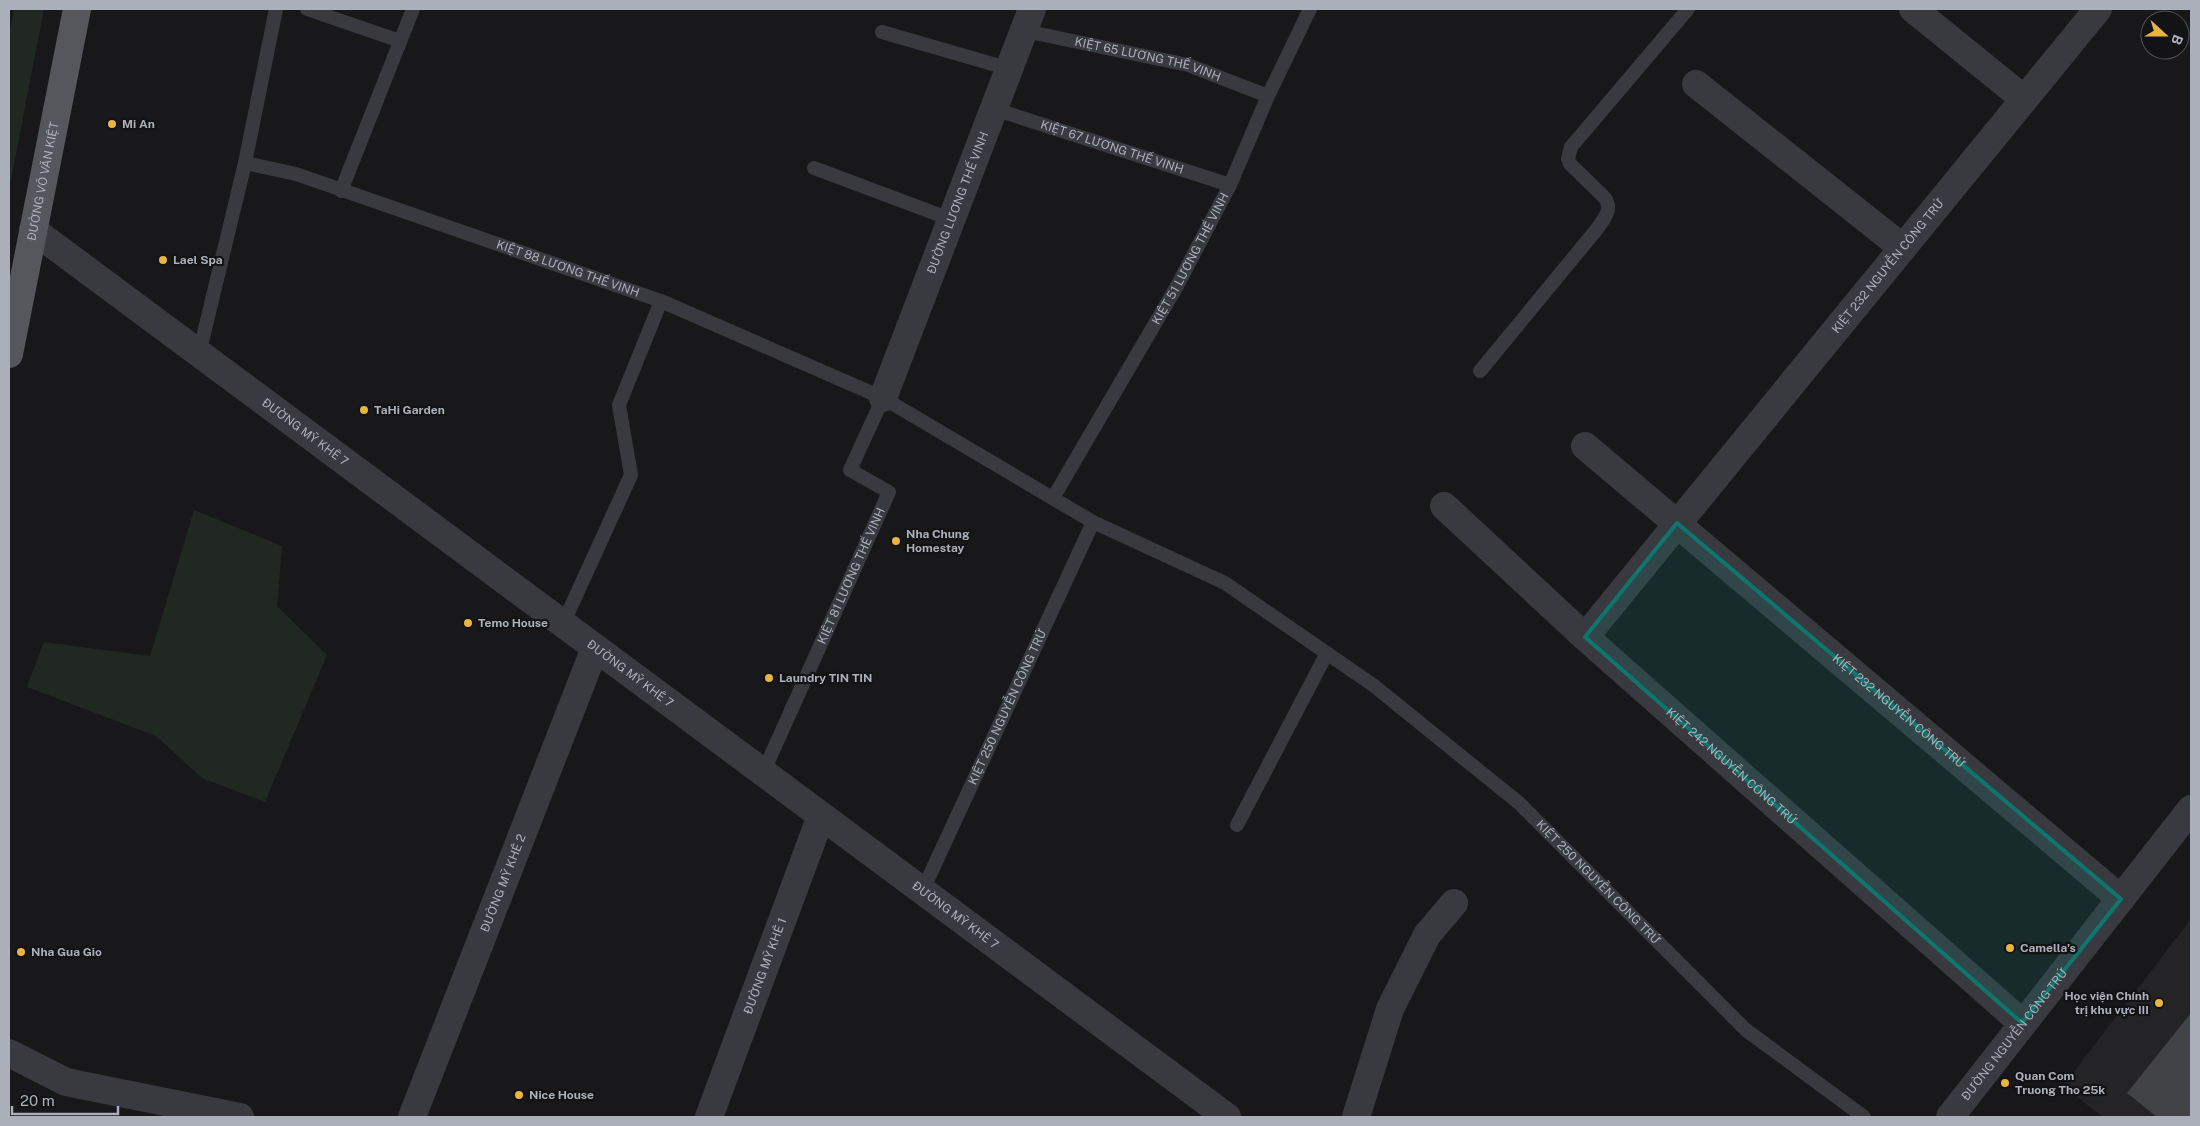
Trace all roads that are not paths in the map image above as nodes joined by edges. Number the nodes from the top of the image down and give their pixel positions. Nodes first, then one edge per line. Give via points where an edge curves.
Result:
1 (77, 9) edge
2 (276, 9) edge
3 (307, 9) edge
4 (412, 9) edge
5 (1310, 9) edge
6 (1688, 9) edge
7 (1913, 9) edge
8 (2098, 9) edge
9 (1028, 20) edge
10 (882, 32) dead end
11 (400, 41) junction
12 (1010, 69) junction
13 (1696, 84) dead end
14 (1268, 96) junction
15 (2024, 99) junction
16 (994, 109) junction
17 (245, 163) junction
18 (814, 168) dead end
19 (1230, 185) junction
20 (341, 191) junction
21 (950, 219) junction
22 (33, 230) junction
23 (1903, 248) junction
24 (661, 301) junction
25 (9, 354) edge
26 (199, 354) junction
27 (1480, 371) dead end
28 (883, 398) junction
29 (1585, 446) dead end
30 (1052, 498) junction
31 (1444, 506) dead end
32 (1093, 522) junction
33 (1677, 523) junction
34 (563, 624) junction
35 (1585, 637) junction
36 (594, 648) junction
37 (1327, 653) junction
38 (763, 773) junction
39 (2191, 809) edge
40 (821, 816) junction
41 (1237, 825) dead end
42 (922, 892) junction
43 (2120, 899) junction
44 (1454, 903) dead end
45 (2022, 1023) junction
46 (9, 1053) edge
47 (240, 1117) edge
48 (412, 1117) edge
49 (709, 1117) edge
50 (1226, 1117) edge
51 (1356, 1117) edge
52 (1864, 1117) edge
53 (1950, 1117) edge

1 - 22 main road, ĐƯỜNG VÕ VĂN KIỆT
2 - 17 lane
3 - 11 lane
4 - 11 lane
5 - 14 lane, KIỆT 51 LƯƠNG THẾ VINH
6 - 27 lane via 1571,146 1570,164 1605,198 1608,210 1597,229
7 - 15 street
8 - 15 street, KIỆT 232 NGUYỄN CÔNG TRỨ
9 - 12 street, ĐƯỜNG LƯƠNG THẾ VINH
9 - 14 lane, KIỆT 65 LƯƠNG THẾ VINH via 1188,65
10 - 12 lane
11 - 20 lane
12 - 16 street, ĐƯỜNG LƯƠNG THẾ VINH
13 - 23 street
14 - 19 lane, KIỆT 51 LƯƠNG THẾ VINH
15 - 23 street, KIỆT 232 NGUYỄN CÔNG TRỨ
16 - 19 lane, KIỆT 67 LƯƠNG THẾ VINH
16 - 21 street, ĐƯỜNG LƯƠNG THẾ VINH
17 - 20 lane, KIỆT 88 LƯƠNG THẾ VINH via 296,174
17 - 26 lane
18 - 21 lane
19 - 30 lane, KIỆT 51 LƯƠNG THẾ VINH via 1177,286
20 - 24 lane, KIỆT 88 LƯƠNG THẾ VINH
21 - 28 street, ĐƯỜNG LƯƠNG THẾ VINH
22 - 25 main road, ĐƯỜNG VÕ VĂN KIỆT
22 - 26 street, ĐƯỜNG MỸ KHÊ 7
23 - 33 street, KIỆT 232 NGUYỄN CÔNG TRỨ
24 - 28 lane, KIỆT 88 LƯƠNG THẾ VINH
24 - 34 lane via 619,405 631,474
26 - 34 street, ĐƯỜNG MỸ KHÊ 7
28 - 30 lane, KIỆT 250 NGUYỄN CÔNG TRỨ
28 - 38 lane, KIỆT 81 LƯƠNG THẾ VINH via 850,470 888,492
29 - 33 street, KIỆT 232 NGUYỄN CÔNG TRỨ
30 - 32 lane, KIỆT 250 NGUYỄN CÔNG TRỨ
31 - 35 street, KIỆT 242 NGUYỄN CÔNG TRỨ
32 - 37 lane, KIỆT 250 NGUYỄN CÔNG TRỨ via 1226,583
32 - 42 lane, KIỆT 250 NGUYỄN CÔNG TRỨ
33 - 35 street, KIỆT 232 NGUYỄN CÔNG TRỨ
33 - 43 street, KIỆT 232 NGUYỄN CÔNG TRỨ
34 - 36 street, ĐƯỜNG MỸ KHÊ 7
35 - 45 street, KIỆT 242 NGUYỄN CÔNG TRỨ
36 - 38 street, ĐƯỜNG MỸ KHÊ 7
36 - 48 street, ĐƯỜNG MỸ KHÊ 2
37 - 41 lane
37 - 52 lane, KIỆT 250 NGUYỄN CÔNG TRỨ via 1374,685 1519,803 1746,1030
38 - 40 street, ĐƯỜNG MỸ KHÊ 7
39 - 43 street, ĐƯỜNG NGUYỄN CÔNG TRỨ
40 - 42 street, ĐƯỜNG MỸ KHÊ 7
40 - 49 street, ĐƯỜNG MỸ KHÊ 1
42 - 50 street, ĐƯỜNG MỸ KHÊ 7
43 - 45 street, ĐƯỜNG NGUYỄN CÔNG TRỨ
44 - 51 street via 1427,935 1390,1010
45 - 53 street, ĐƯỜNG NGUYỄN CÔNG TRỨ
46 - 47 street via 66,1082

